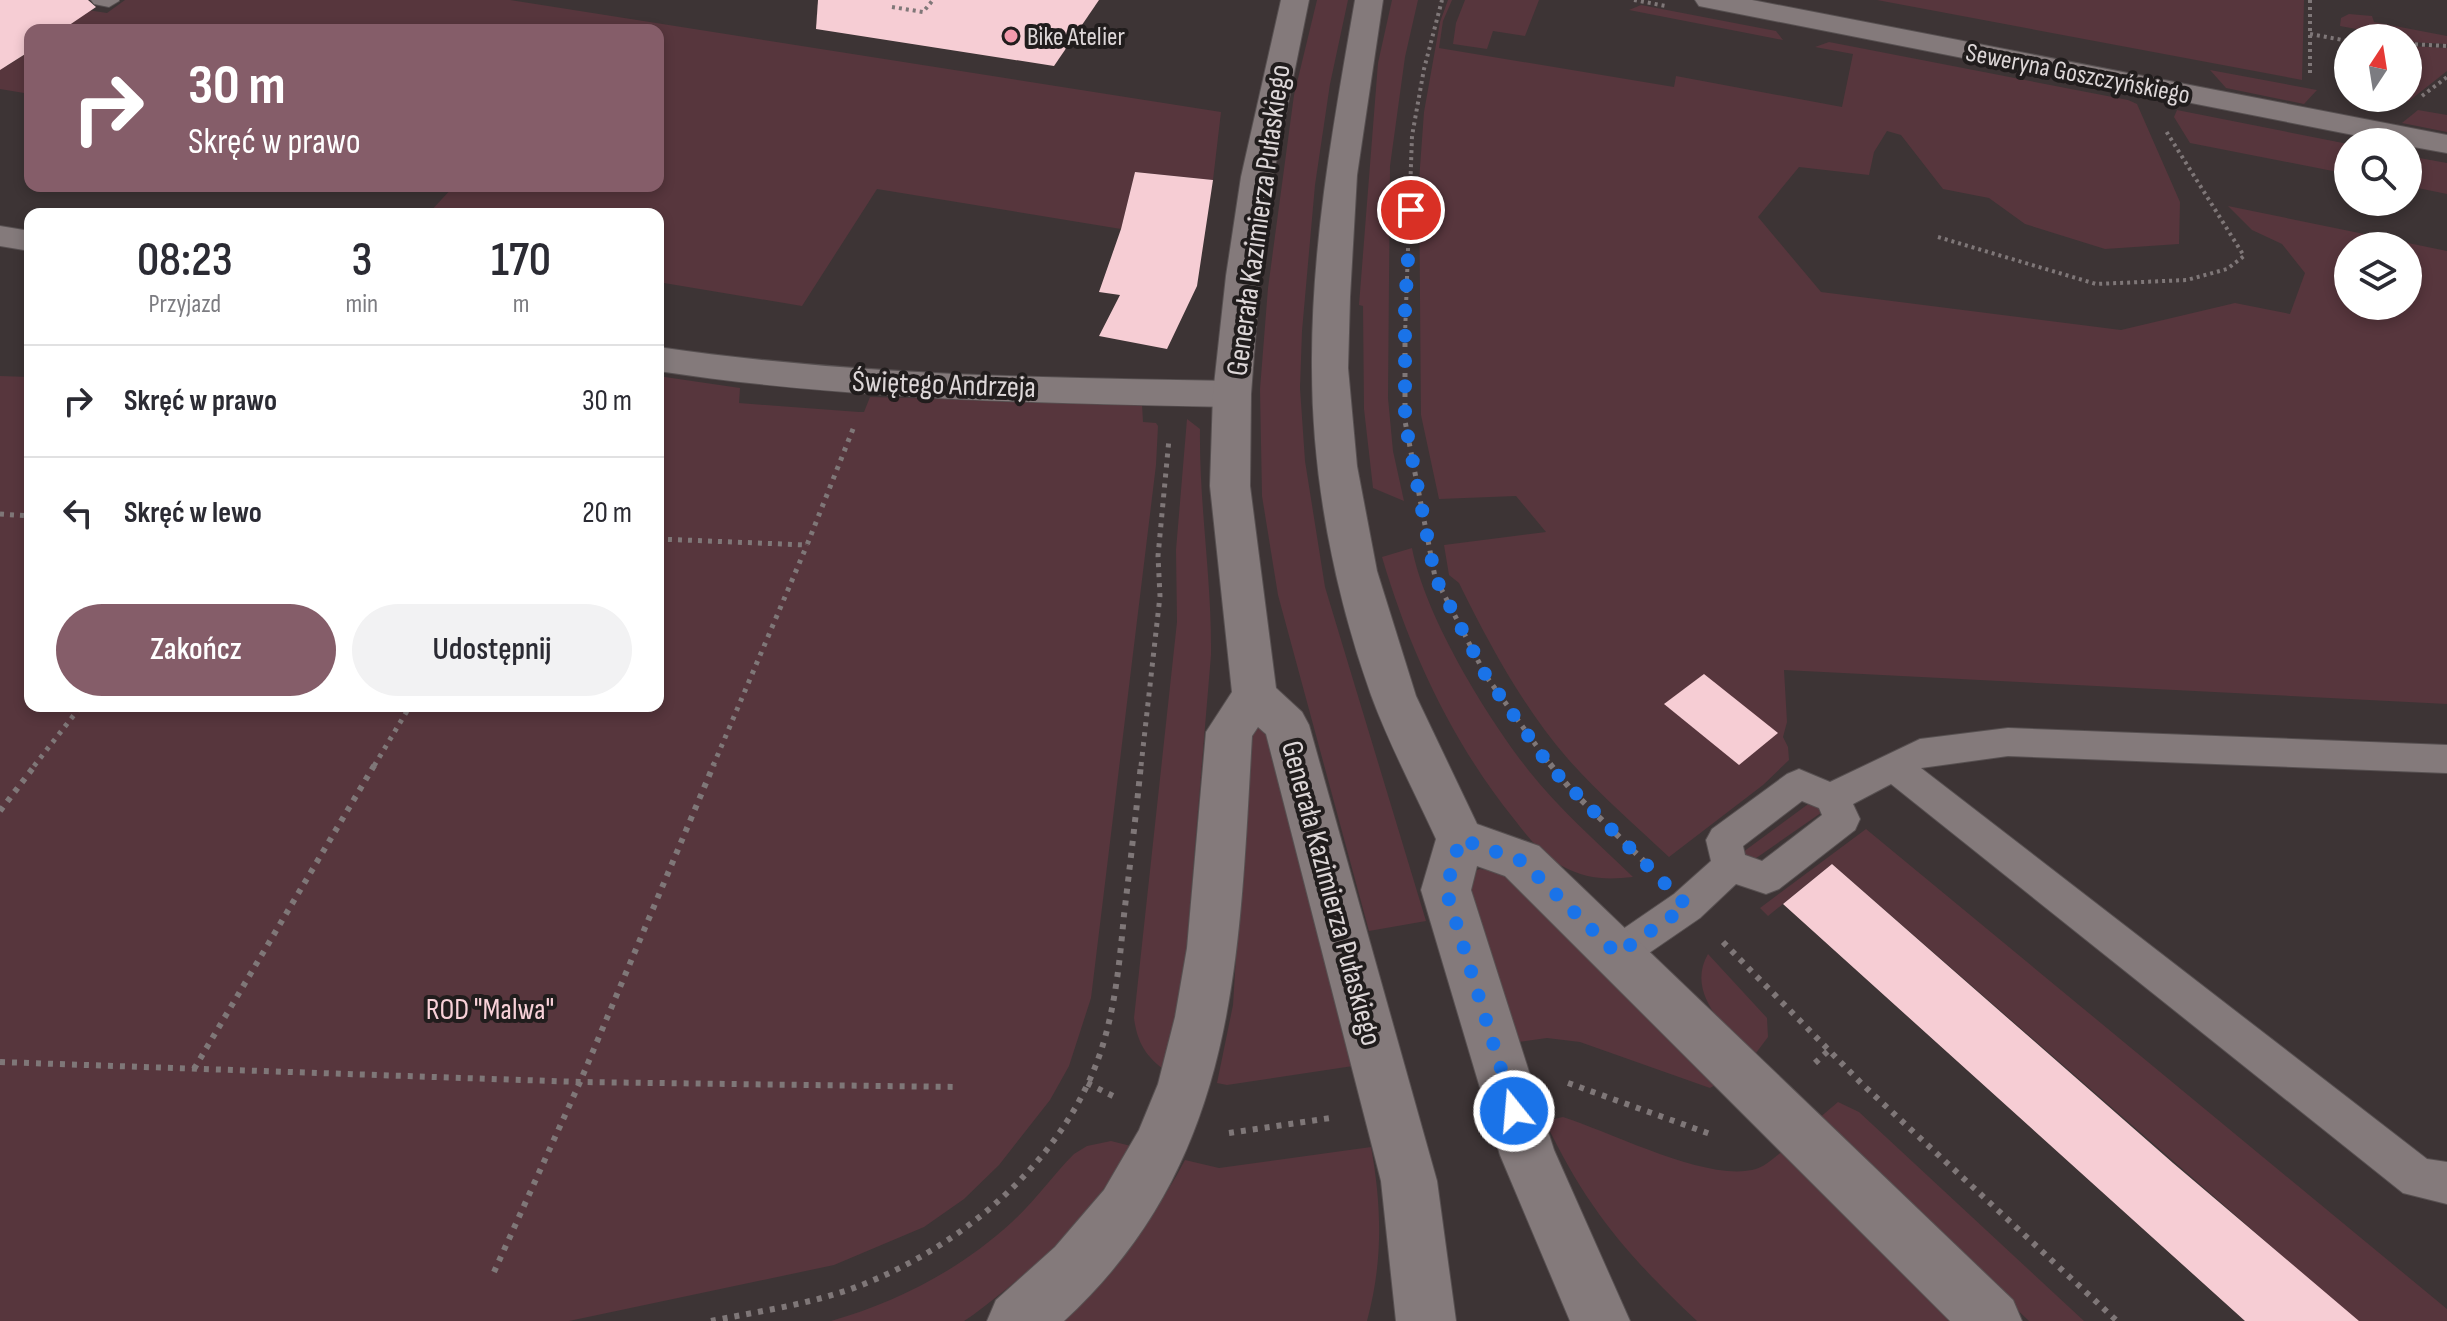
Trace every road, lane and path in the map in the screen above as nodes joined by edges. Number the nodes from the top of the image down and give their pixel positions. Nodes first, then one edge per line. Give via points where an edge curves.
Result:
1 (933, 0) edge
2 (1295, 0) edge
3 (1369, 0) edge
4 (1442, 0) edge
5 (1709, 0) edge
6 (2310, 0) edge
7 (892, 7) dead end
8 (2310, 34) junction
9 (2334, 38) edge
10 (2422, 45) edge
11 (2447, 46) edge
12 (2139, 85) junction
13 (2310, 85) dead end
14 (2447, 144) edge
15 (0, 236) edge
16 (1938, 237) dead end
17 (24, 240) edge
18 (664, 360) edge
19 (871, 382) junction
20 (1232, 394) junction
21 (1170, 423) dead end
22 (0, 514) edge
23 (24, 516) edge
24 (664, 539) edge
25 (807, 545) junction
26 (1255, 696) junction
27 (76, 712) edge
28 (406, 712) edge
29 (2447, 759) edge
30 (1893, 766) junction
31 (1831, 798) junction
32 (0, 811) edge
33 (1460, 839) junction
34 (1730, 866) junction
35 (1687, 906) junction
36 (1617, 954) junction
37 (0, 1062) edge
38 (194, 1069) junction
39 (580, 1082) junction
40 (958, 1087) dead end
41 (1335, 1117) dead end
42 (1215, 1132) dead end
43 (2447, 1183) edge
44 (494, 1272) dead end
45 (711, 1321) edge
46 (1017, 1321) edge
47 (1426, 1321) edge
48 (1600, 1321) edge
49 (1992, 1321) edge
50 (2117, 1321) edge

1 - 7 path via 923,12
2 - 20 main road, Generała Kazimierza Pułaskiego via 1257,177
3 - 33 main road via 1341,175 1332,297 1330,368 1337,466 1356,571 1394,696
4 - 35 path via 1412,136 1405,307 1405,421 1435,577 1486,676 1551,768
5 - 12 main road, Seweryna Goszczyńskiego
6 - 8 path
8 - 9 path
8 - 13 path
10 - 11 path
12 - 14 main road, Seweryna Goszczyńskiego
12 - 16 path via 2244,256 2227,269 2187,280 2096,284
15 - 17 main road
18 - 19 main road, Świętego Andrzeja via 725,371
19 - 20 main road, Świętego Andrzeja
19 - 25 path
20 - 26 main road, Generała Kazimierza Pułaskiego via 1230,486
21 - 45 path via 1158,556 1159,612 1115,998 1087,1083 1029,1169 977,1220 940,1245 857,1286
22 - 23 path
24 - 25 path
25 - 39 path
26 - 46 main road via 1229,732 1204,1010 1174,1120 1131,1202 1102,1241
26 - 47 main road, Generała Kazimierza Pułaskiego via 1286,725 1409,1181
27 - 32 path
28 - 38 path
29 - 30 lane via 2008,742 1920,753
30 - 31 lane
30 - 43 lane via 2418,1178
31 - 34 lane via 1799,784 1724,840
31 - 34 lane via 1843,819 1766,878
33 - 36 main road via 1522,861
33 - 48 main road via 1446,890 1528,1155
34 - 35 lane
35 - 36 lane
35 - 50 path via 1862,1084
36 - 49 main road
37 - 38 path
38 - 39 path
39 - 40 path
39 - 44 path
41 - 42 path

